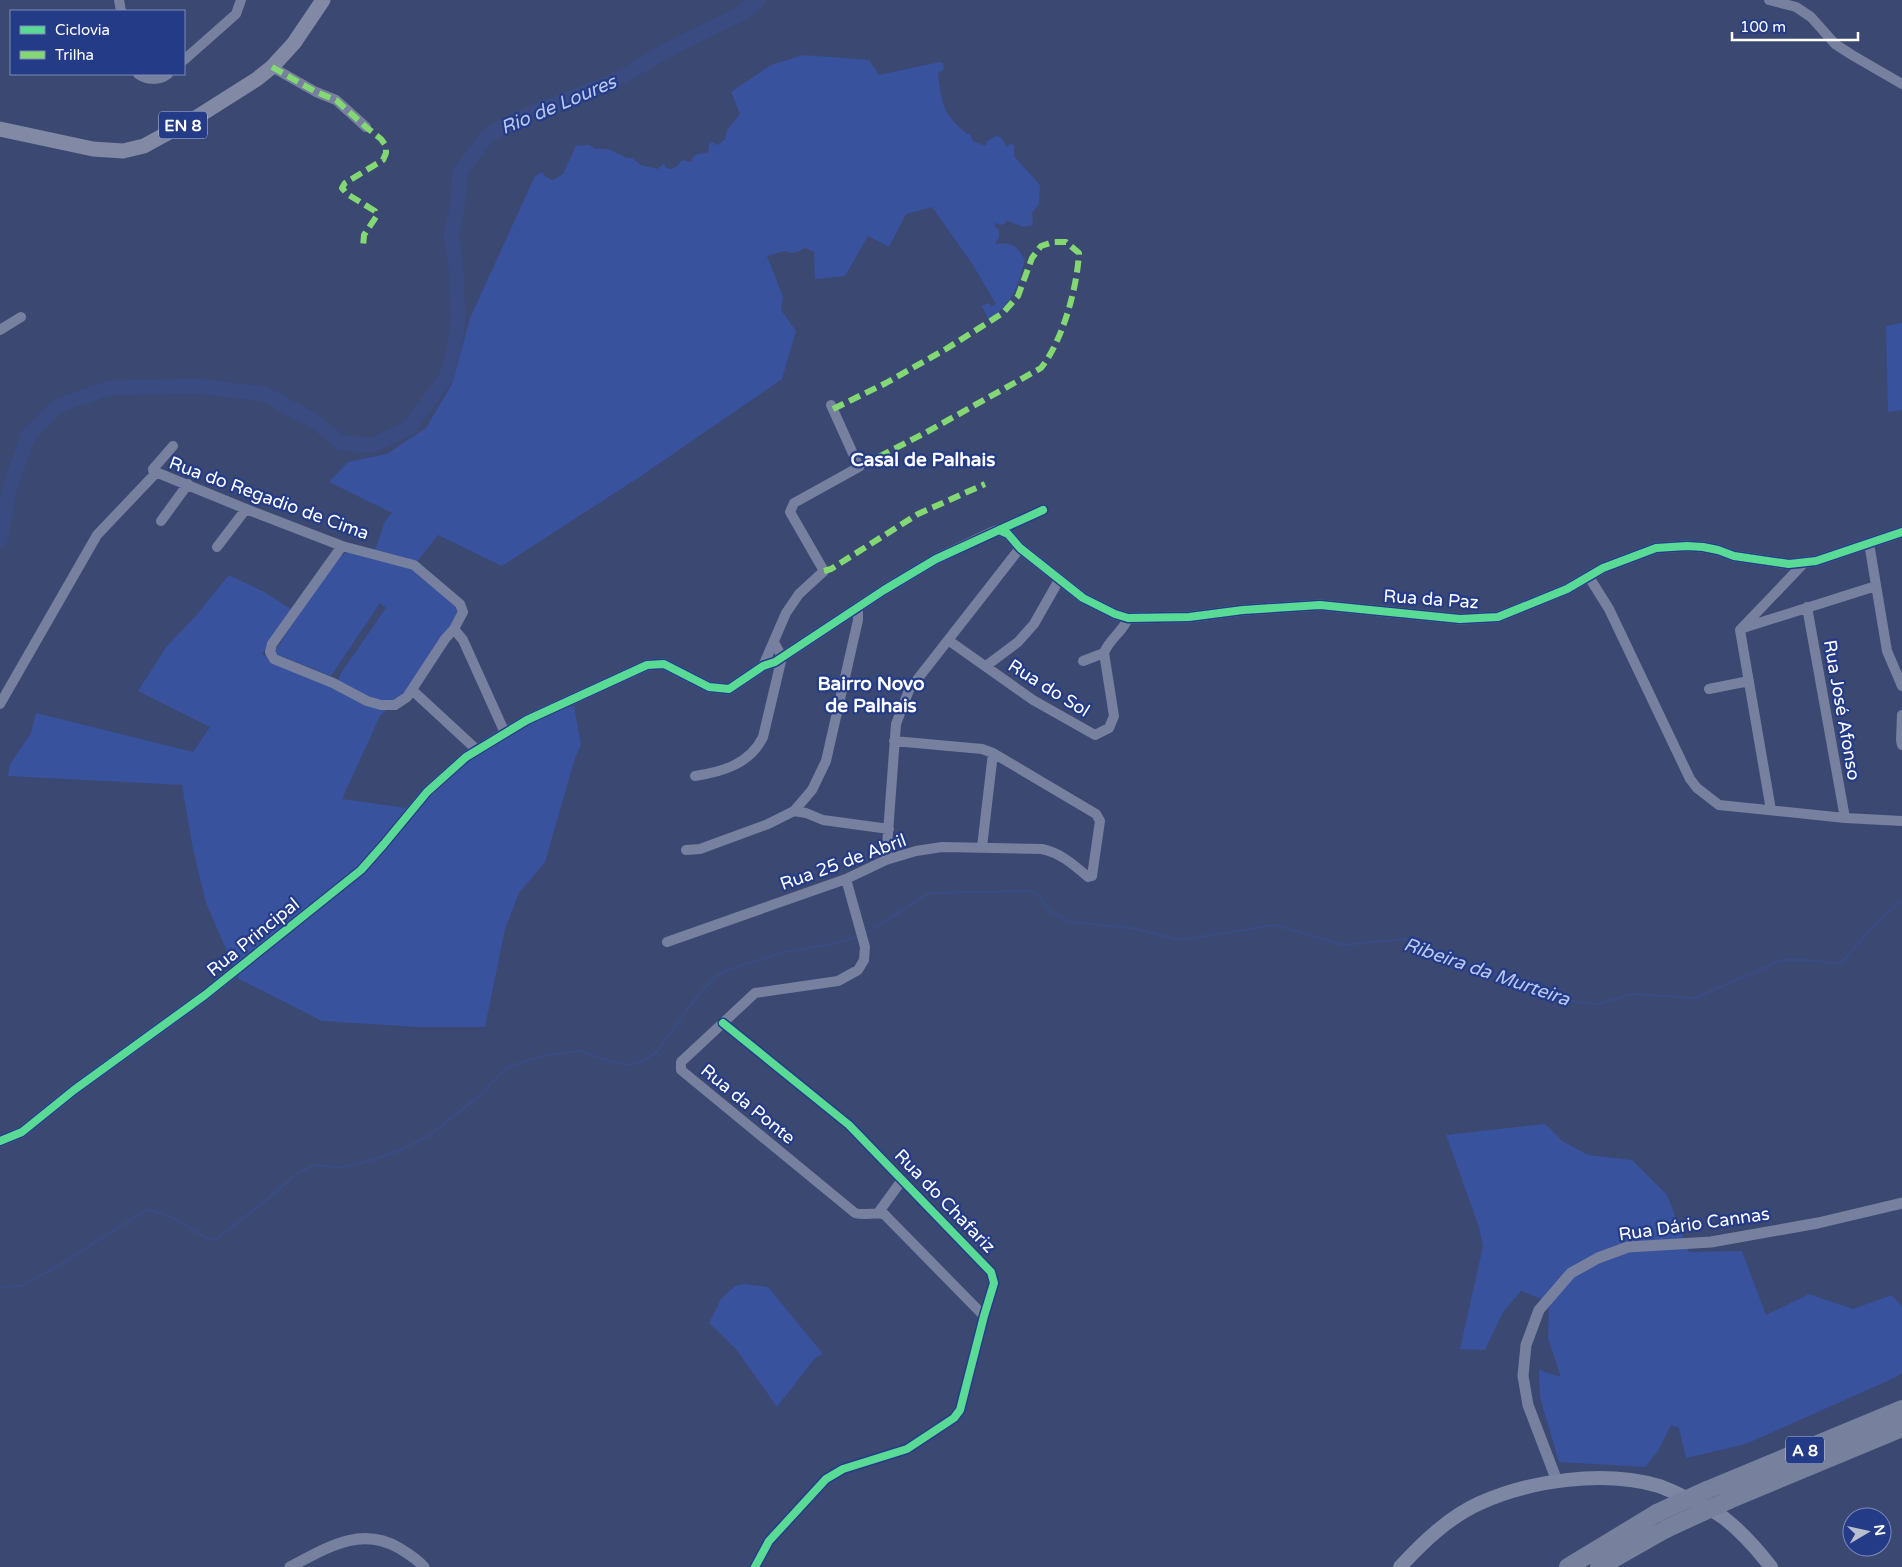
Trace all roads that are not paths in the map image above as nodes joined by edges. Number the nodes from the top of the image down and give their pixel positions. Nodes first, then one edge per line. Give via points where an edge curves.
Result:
1 (241, 0) edge
2 (323, 0) edge
3 (1769, 0) edge
4 (185, 59) edge
5 (272, 67) junction
6 (140, 75) edge
7 (167, 75) edge
8 (1902, 84) edge
9 (366, 128) dead end
10 (0, 129) edge
11 (21, 317) dead end
12 (0, 330) edge
13 (831, 405) dead end
14 (173, 446) dead end
15 (154, 475) junction
16 (188, 484) junction
17 (246, 509) junction
18 (1043, 510) dead end
19 (161, 521) dead end
20 (999, 530) junction
21 (1902, 532) edge
22 (1869, 543) junction
23 (342, 546) junction
24 (217, 547) dead end
25 (1020, 548) junction
26 (1804, 563) junction
27 (1589, 577) junction
28 (1059, 580) junction
29 (1876, 586) junction
30 (858, 607) junction
31 (1807, 607) junction
32 (1128, 618) junction
33 (454, 629) junction
34 (1740, 630) junction
35 (948, 640) junction
36 (774, 642) junction
37 (1104, 653) junction
38 (782, 657) junction
39 (1083, 661) dead end
40 (763, 666) junction
41 (986, 666) junction
42 (1749, 681) junction
43 (1902, 686) edge
44 (1709, 689) dead end
45 (412, 690) junction
46 (0, 704) edge
47 (1902, 721) edge
48 (505, 733) junction
49 (894, 740) junction
50 (1902, 746) edge
51 (477, 750) junction
52 (993, 753) junction
53 (695, 776) dead end
54 (812, 790) junction
55 (1771, 810) junction
56 (794, 811) junction
57 (813, 815) junction
58 (1845, 818) junction
59 (1902, 821) edge
60 (889, 829) junction
61 (982, 847) junction
62 (686, 850) dead end
63 (886, 860) junction
64 (846, 879) junction
65 (667, 942) dead end
66 (723, 1023) junction
67 (0, 1141) edge
68 (902, 1180) junction
69 (1902, 1203) edge
70 (878, 1213) junction
71 (984, 1316) junction
72 (1902, 1409) edge
73 (1902, 1428) edge
74 (1556, 1481) junction
75 (290, 1567) edge
76 (424, 1567) edge
77 (755, 1567) edge
78 (1400, 1567) edge
79 (1568, 1567) edge
80 (1599, 1567) edge
81 (1771, 1567) edge

1 - 4 street via 236,14
2 - 5 main road, EN 8 via 294,43
3 - 8 street via 1796,7 1811,17 1835,44
5 - 9 street via 336,100
5 - 10 main road, EN 8 via 190,122 144,146 123,151 93,149
6 - 7 street via 151,80
11 - 12 street
13 - 36 street via 860,467 794,503 790,512 824,571 799,594
14 - 15 street via 153,469
15 - 16 street, Rua do Regadio de Cima via 158,473
15 - 46 street, Rua do Regadio de Cima via 97,535
16 - 17 street, Rua do Regadio de Cima
16 - 19 street
17 - 23 street, Rua do Regadio de Cima
17 - 24 street
18 - 20 street
20 - 25 street, Rua da Paz via 1008,534
20 - 30 street, Rua Principal via 936,560
21 - 22 street, Rua da Paz
22 - 26 street, Rua da Paz via 1816,562
22 - 29 street
23 - 33 street, Rua do Regadio de Cima via 414,565 460,604 463,612
23 - 45 street via 272,644 270,652 274,659 381,705 395,705
25 - 28 street, Rua da Paz
25 - 35 street
26 - 27 street, Rua da Paz via 1748,559 1718,550 1687,546 1656,548 1603,568
26 - 34 street
27 - 32 street, Rua da Paz via 1567,590 1498,617 1460,619 1320,605 1189,617
27 - 55 street via 1609,609 1697,788 1718,805
28 - 32 street, Rua da Paz via 1083,598
28 - 41 street via 1034,624 1018,642
29 - 31 street
29 - 43 street via 1887,651
30 - 38 street, Rua Principal
30 - 54 street via 858,620 826,761
31 - 34 street
31 - 58 street, Rua José Afonso
32 - 37 street
33 - 45 street
33 - 48 street via 463,640
34 - 42 street
35 - 41 street, Rua do Sol
35 - 49 street via 909,690 896,724
36 - 38 street
36 - 40 street
37 - 39 street
37 - 41 street, Rua do Sol via 1114,716 1109,728 1095,735 1033,700
38 - 40 street, Rua Principal
38 - 53 street via 758,746 738,764 716,773
40 - 48 street, Rua Principal via 729,689 708,687 664,664 647,665
42 - 44 street
42 - 55 street
45 - 51 street
47 - 50 street
48 - 51 street, Rua Principal
49 - 52 street via 982,749
49 - 60 street
51 - 67 street, Rua Principal via 427,792 361,870 205,995 22,1132
52 - 61 street
52 - 61 street, Rua 25 de Abril via 1099,817 1100,821 1094,869 1092,876 1088,877 1052,851
54 - 56 street
54 - 57 street
55 - 58 street
56 - 57 street
56 - 62 street via 700,849
57 - 60 street via 822,820
58 - 59 street
60 - 63 street
61 - 63 street, Rua 25 de Abril via 942,848
63 - 64 street, Rua 25 de Abril
64 - 65 street, Rua 25 de Abril
64 - 66 street, Rua da Ponte via 865,948 864,960 858,970 838,981 755,993
66 - 68 street, Rua do Chafariz via 849,1125
66 - 70 street, Rua da Ponte via 681,1062 681,1070 855,1213
68 - 70 street
68 - 71 street, Rua do Chafariz via 991,1272 994,1283
69 - 74 street, Rua Dário Cannas via 1818,1223 1711,1242 1628,1247 1571,1273 1539,1310 1526,1345 1524,1368 1528,1405
70 - 71 street via 890,1219
71 - 77 street, Rua do Chafariz via 960,1410 954,1418 907,1449 842,1469 826,1479 769,1541
72 - 79 highway, A 8, bridge via 1657,1513
73 - 80 highway, A 8, bridge via 1728,1500 1666,1529
74 - 78 main road via 1479,1503 1444,1525
74 - 81 main road via 1622,1479 1659,1486 1723,1518 1757,1548
75 - 76 street via 334,1545 373,1538 394,1545 416,1558

